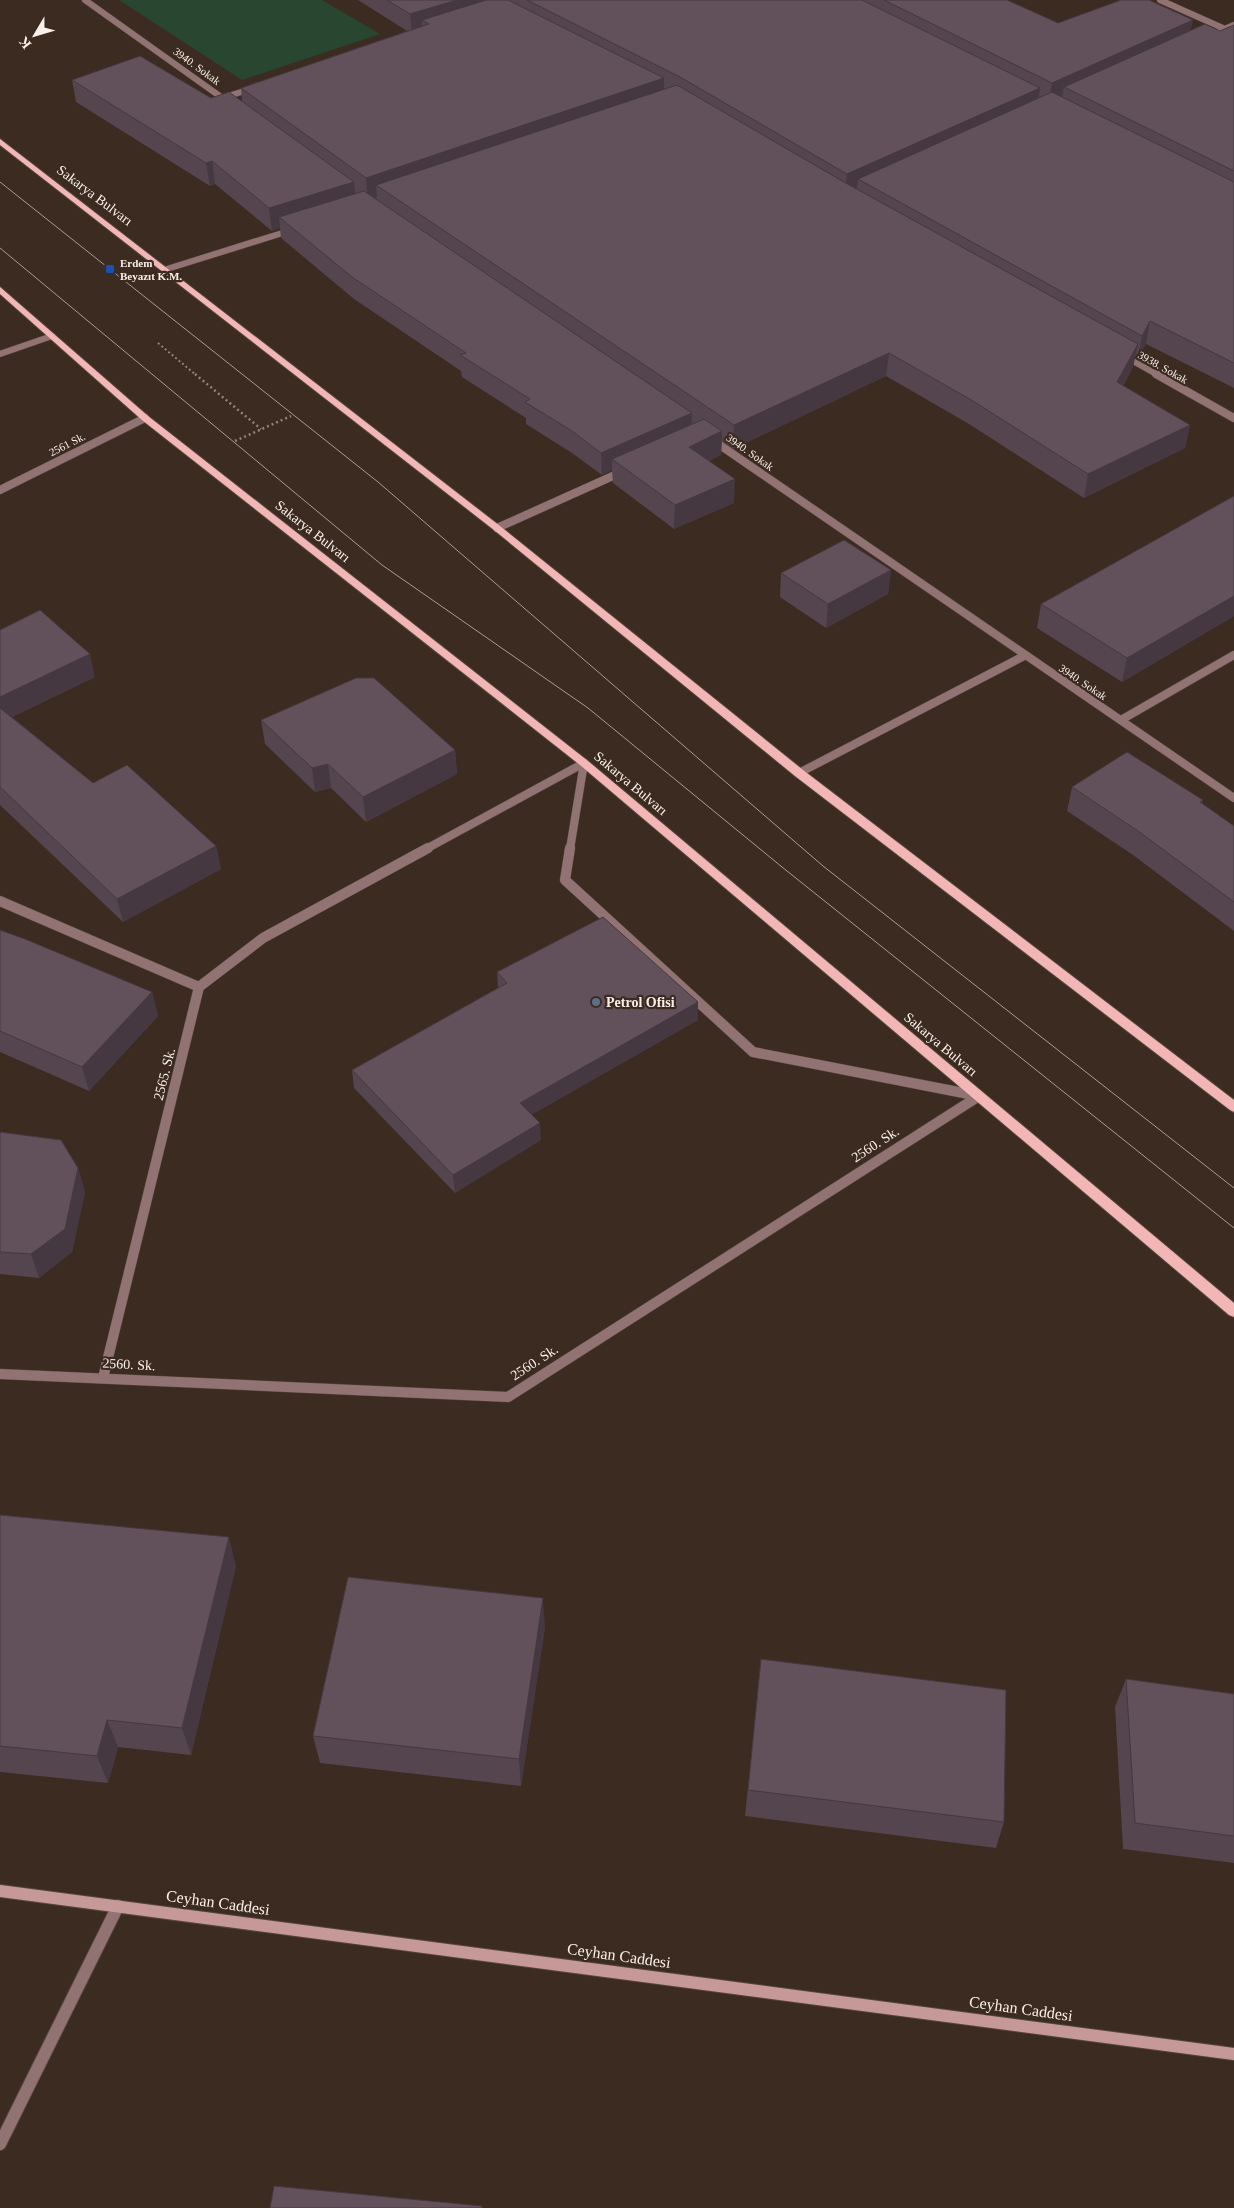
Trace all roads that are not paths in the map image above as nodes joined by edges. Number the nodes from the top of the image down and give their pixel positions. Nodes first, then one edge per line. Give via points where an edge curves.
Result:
1 (85, 0) edge
2 (1160, 0) edge
3 (1234, 25) edge
4 (1224, 29) junction
5 (1234, 33) edge
6 (1198, 40) edge
7 (259, 87) edge
8 (222, 98) junction
9 (237, 109) edge
10 (0, 141) edge
11 (301, 227) edge
12 (167, 269) junction
13 (0, 290) edge
14 (52, 336) junction
15 (1113, 350) edge
16 (0, 354) edge
17 (145, 418) junction
18 (1234, 418) edge
19 (705, 435) edge
20 (633, 467) edge
21 (0, 490) edge
22 (497, 528) junction
23 (1234, 655) edge
24 (1024, 656) junction
25 (1121, 720) junction
26 (584, 763) junction
27 (799, 774) junction
28 (1234, 798) edge
29 (0, 901) edge
30 (199, 987) junction
31 (979, 1096) junction
32 (1234, 1107) edge
33 (1234, 1311) edge
34 (0, 1374) edge
35 (103, 1378) junction
36 (0, 1891) edge
37 (118, 1906) junction
38 (1234, 2054) edge
39 (0, 2144) edge

1 - 8 street, 3940. Sokak
2 - 4 street
3 - 4 street
4 - 5 street
4 - 6 street
7 - 8 street
8 - 9 street, 3940. Sokak
10 - 12 main road, Sakarya Bulvarı
11 - 12 street
12 - 22 main road, Sakarya Bulvarı
13 - 14 main road, Sakarya Bulvarı
14 - 16 street
14 - 17 main road, Sakarya Bulvarı
15 - 18 street, 3938. Sokak
17 - 21 street, 2561 Sk.
17 - 26 main road, Sakarya Bulvarı
19 - 24 street, 3940. Sokak
20 - 22 street
22 - 27 main road, Sakarya Bulvarı
23 - 25 street
24 - 25 street, 3940. Sokak
24 - 27 street
25 - 28 street, 3940. Sokak
26 - 30 street via 263,938
26 - 31 main road, Sakarya Bulvarı
26 - 31 street via 565,880 753,1052
27 - 32 main road, Sakarya Bulvarı
29 - 30 street
30 - 35 street, 2565. Sk.
31 - 33 main road, Sakarya Bulvarı
31 - 35 street, 2560. Sk. via 508,1397
34 - 35 street, 2560. Sk.
36 - 37 street, Ceyhan Caddesi
37 - 38 street, Ceyhan Caddesi
37 - 39 street

